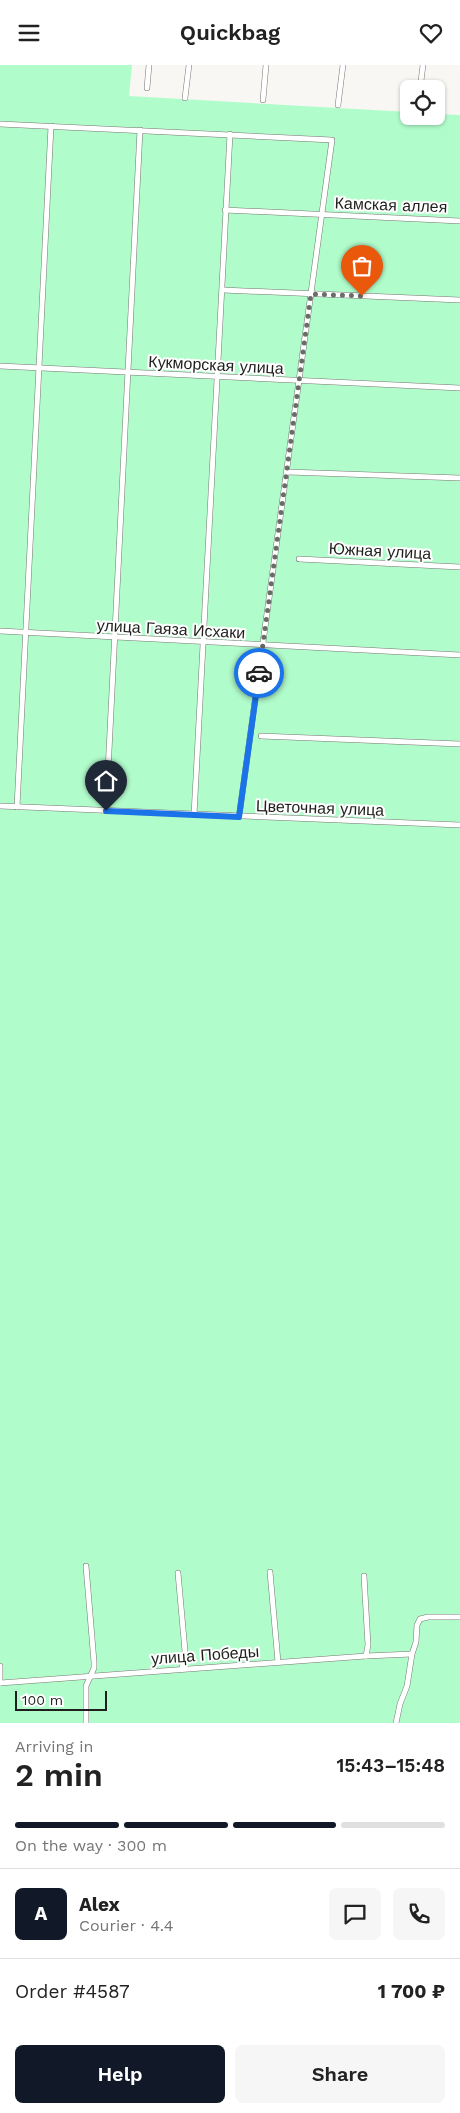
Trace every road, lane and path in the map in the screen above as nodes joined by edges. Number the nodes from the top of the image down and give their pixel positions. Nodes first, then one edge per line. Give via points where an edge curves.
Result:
1 (149, 65) edge
2 (189, 65) edge
3 (266, 65) edge
4 (343, 65) edge
5 (423, 65) edge
6 (421, 80) edge
7 (147, 88) dead end
8 (185, 98) dead end
9 (263, 100) dead end
10 (338, 105) dead end
11 (0, 124) edge
12 (51, 126) junction
13 (140, 130) junction
14 (230, 134) junction
15 (225, 210) junction
16 (322, 216) junction
17 (460, 221) edge
18 (223, 290) junction
19 (311, 294) junction
20 (460, 300) edge
21 (0, 366) edge
22 (40, 368) junction
23 (128, 372) junction
24 (217, 377) junction
25 (300, 382) junction
26 (460, 388) edge
27 (288, 472) junction
28 (460, 478) edge
29 (299, 559) dead end
30 (460, 567) edge
31 (0, 631) edge
32 (27, 633) junction
33 (115, 638) junction
34 (204, 643) junction
35 (263, 646) junction
36 (460, 655) edge
37 (261, 736) dead end
38 (460, 744) edge
39 (0, 806) edge
40 (18, 807) junction
41 (106, 811) junction
42 (194, 815) junction
43 (239, 817) junction
44 (460, 825) edge
45 (86, 1565) dead end
46 (270, 1572) dead end
47 (178, 1573) dead end
48 (364, 1576) dead end
49 (460, 1617) edge
50 (412, 1654) junction
51 (366, 1656) junction
52 (278, 1663) junction
53 (0, 1666) edge
54 (182, 1669) junction
55 (90, 1675) junction
56 (0, 1683) edge
57 (86, 1723) edge
58 (396, 1723) edge

1 - 7 street
2 - 8 street
3 - 9 street
4 - 10 street
5 - 6 street
11 - 12 street
12 - 13 street
12 - 22 street
13 - 14 street
13 - 23 street
14 - 15 street
14 - 16 street via 332,140
15 - 16 street, Камская аллея
15 - 18 street
16 - 17 street, Камская аллея
16 - 19 street
18 - 19 street
18 - 24 street
19 - 20 street
19 - 25 street
21 - 22 street, Кукморская улица
22 - 23 street, Кукморская улица
22 - 32 street
23 - 24 street, Кукморская улица
23 - 33 street
24 - 25 street, Кукморская улица
24 - 34 street
25 - 26 street, Кукморская улица
25 - 27 street
27 - 28 street
27 - 35 street
29 - 30 street, Южная улица
31 - 32 street, улица Гаяза Исхаки
32 - 33 street, улица Гаяза Исхаки
32 - 40 street
33 - 34 street, улица Гаяза Исхаки
33 - 41 street
34 - 35 street, улица Гаяза Исхаки
34 - 42 street
35 - 36 street, улица Гаяза Исхаки
35 - 43 street
37 - 38 street
39 - 40 street, Цветочная улица
40 - 41 street, Цветочная улица
41 - 42 street, Цветочная улица
42 - 43 street, Цветочная улица
43 - 44 street, Цветочная улица
45 - 55 street via 94,1662
46 - 52 street
47 - 54 street via 185,1651
48 - 51 street
49 - 50 street via 420,1619
50 - 51 street, улица Победы
50 - 58 street via 407,1687
51 - 52 street, улица Победы
52 - 54 street, улица Победы
53 - 56 street
54 - 55 street, улица Победы
55 - 56 street, улица Победы
55 - 57 street via 86,1686

